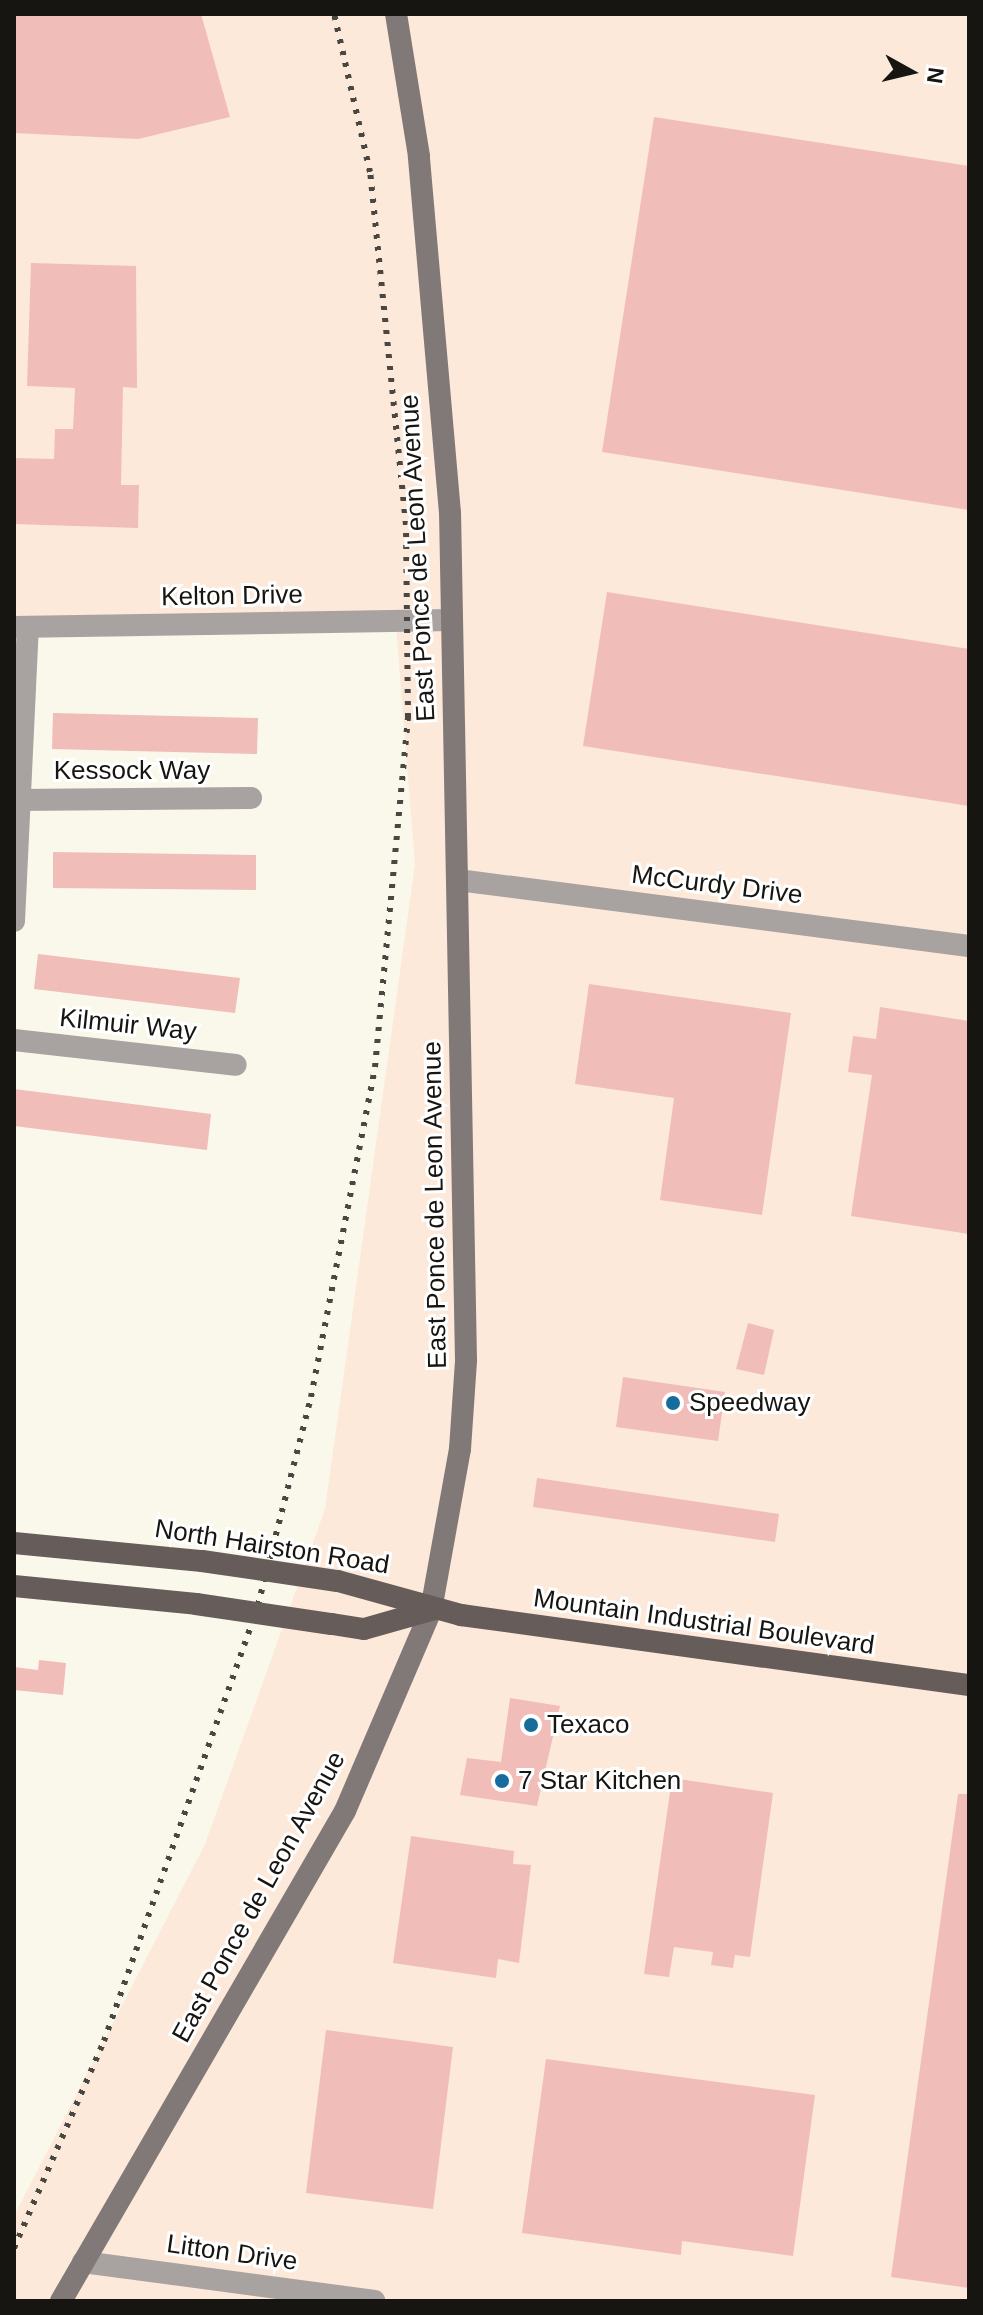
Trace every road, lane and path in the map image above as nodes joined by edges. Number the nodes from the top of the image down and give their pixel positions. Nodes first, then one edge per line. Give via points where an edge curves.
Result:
1 (396, 14) edge
2 (452, 620) junction
3 (21, 627) edge
4 (251, 798) dead end
5 (20, 800) edge
6 (458, 880) junction
7 (14, 921) edge
8 (969, 946) edge
9 (14, 1040) edge
10 (236, 1065) dead end
11 (14, 1543) edge
12 (14, 1586) edge
13 (431, 1610) junction
14 (969, 1685) edge
15 (83, 2262) junction
16 (61, 2301) edge
17 (374, 2301) edge

1 - 2 main road, East Ponce de Leon Avenue via 419,156 450,513
2 - 3 street, Kelton Drive
2 - 6 main road, East Ponce de Leon Avenue
3 - 5 street
4 - 5 street, Kessock Way
5 - 7 street
6 - 8 street, McCurdy Drive
6 - 13 main road, East Ponce de Leon Avenue via 466,1360 460,1449
9 - 10 street, Kilmuir Way
11 - 13 main road, North Hairston Road, bridge via 202,1561 376,1587
12 - 13 main road, bridge via 196,1604 364,1629
13 - 14 main road, Mountain Industrial Boulevard
13 - 15 main road, East Ponce de Leon Avenue via 345,1811
15 - 16 main road, East Ponce de Leon Avenue
15 - 17 street, Litton Drive

